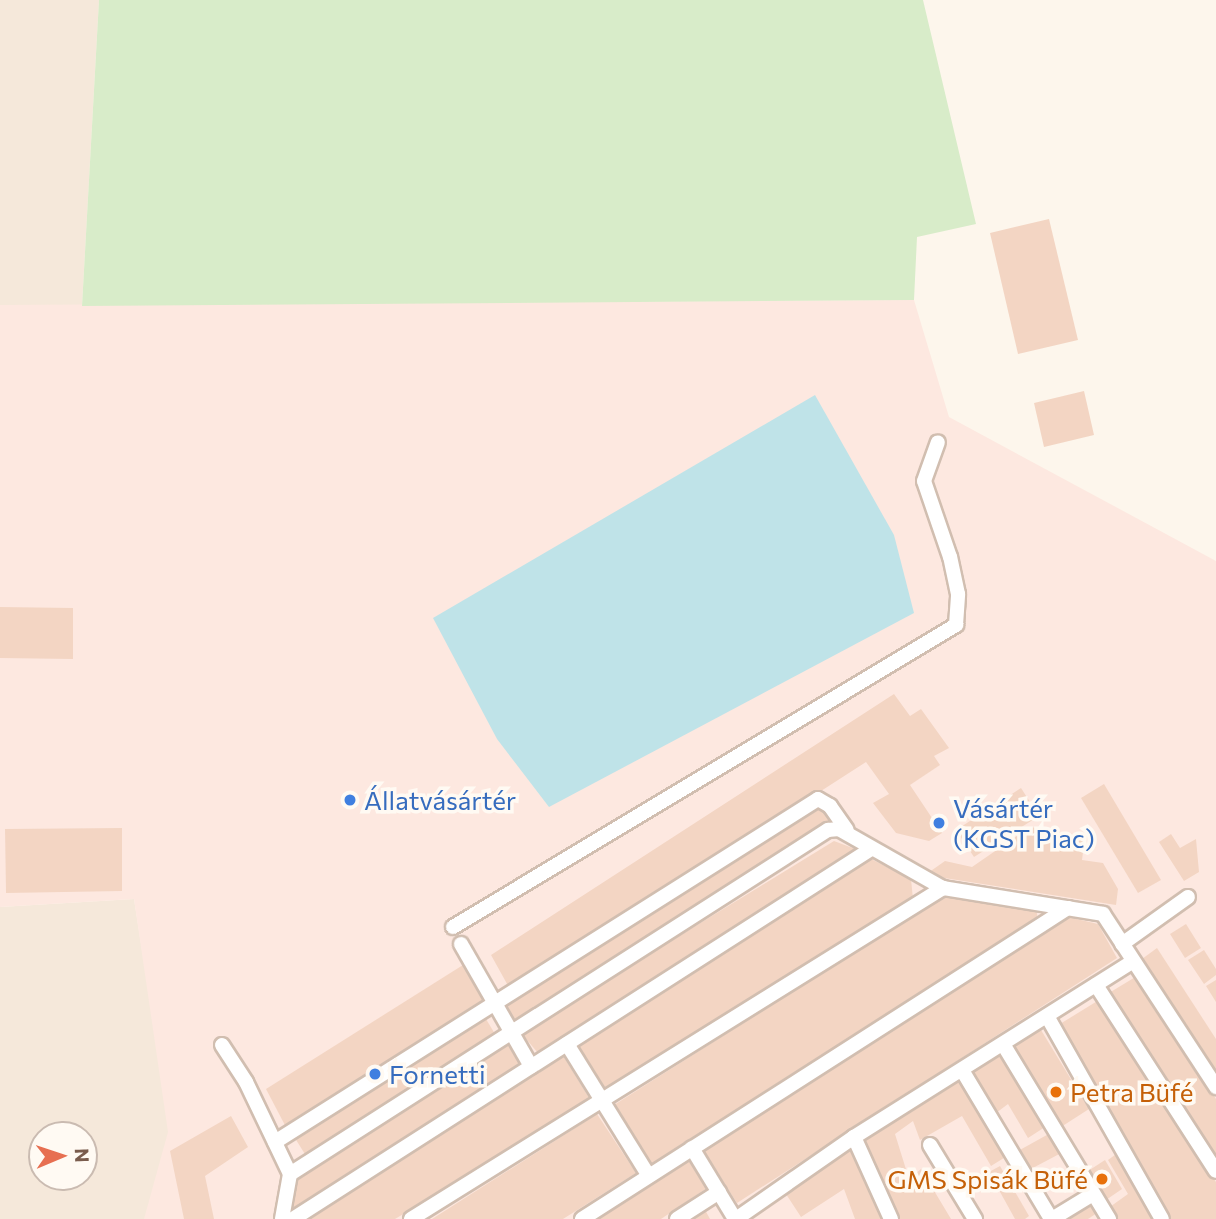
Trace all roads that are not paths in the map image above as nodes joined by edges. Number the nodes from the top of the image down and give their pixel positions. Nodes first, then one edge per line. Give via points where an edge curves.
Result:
1 (938, 442) dead end
2 (847, 830) junction
3 (871, 849) junction
4 (943, 888) junction
5 (1188, 897) dead end
6 (1068, 908) junction
7 (453, 927) dead end
8 (461, 944) dead end
9 (1122, 944) junction
10 (1133, 961) junction
11 (1096, 985) junction
12 (494, 1004) junction
13 (1047, 1016) junction
14 (510, 1032) junction
15 (566, 1044) junction
16 (1003, 1044) junction
17 (222, 1045) dead end
18 (531, 1066) junction
19 (962, 1070) junction
20 (1216, 1087) edge
21 (603, 1102) junction
22 (854, 1138) junction
23 (275, 1142) junction
24 (930, 1144) dead end
25 (692, 1148) junction
26 (1216, 1171) edge
27 (290, 1174) junction
28 (649, 1176) junction
29 (719, 1192) junction
30 (1093, 1194) junction
31 (282, 1219) edge
32 (293, 1219) edge
33 (411, 1219) edge
34 (582, 1219) edge
35 (677, 1219) edge
36 (735, 1219) edge
37 (891, 1219) edge
38 (975, 1219) edge
39 (1051, 1219) edge
40 (1109, 1219) edge
41 (1162, 1219) edge

1 - 7 lane via 924,481 958,594 956,625
2 - 3 lane
2 - 12 lane via 830,806 818,799
2 - 14 lane via 828,830
3 - 4 lane
3 - 15 lane
4 - 6 lane
4 - 21 lane
5 - 9 lane
6 - 9 lane via 1103,914
6 - 25 lane
8 - 12 lane
9 - 10 lane
10 - 11 lane
10 - 20 lane
11 - 13 lane
11 - 26 lane
12 - 14 lane
12 - 23 lane
13 - 16 lane
13 - 41 lane
14 - 18 lane
14 - 27 lane
15 - 18 lane
15 - 21 lane
16 - 19 lane
16 - 30 lane
17 - 23 lane
18 - 32 lane
19 - 22 lane
19 - 39 lane
21 - 28 lane
21 - 33 lane
22 - 36 lane
22 - 37 lane
23 - 27 lane
24 - 38 lane
25 - 28 lane
25 - 29 lane
27 - 31 lane
28 - 34 lane
29 - 35 lane
29 - 36 lane
30 - 39 lane
30 - 40 lane

